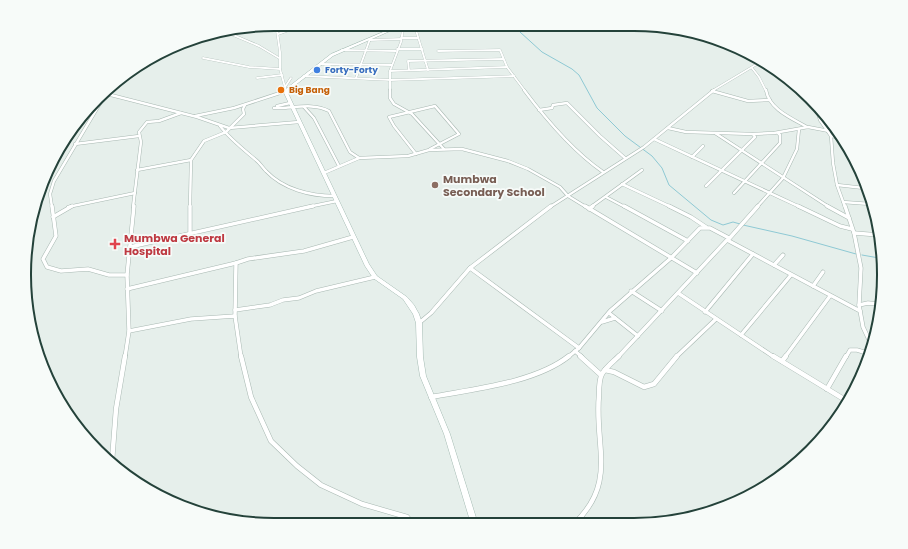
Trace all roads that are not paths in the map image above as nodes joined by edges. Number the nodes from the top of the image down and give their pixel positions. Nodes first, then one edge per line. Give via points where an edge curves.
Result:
1 (277, 31) edge
2 (286, 31) edge
3 (389, 31) edge
4 (403, 31) edge
5 (416, 31) edge
6 (278, 34) junction
7 (233, 35) edge
8 (401, 38) junction
9 (418, 38) junction
10 (370, 39) junction
11 (422, 49) junction
12 (342, 50) junction
13 (397, 50) junction
14 (365, 51) junction
15 (438, 51) dead end
16 (203, 58) dead end
17 (279, 58) junction
18 (503, 58) junction
19 (426, 61) junction
20 (320, 64) junction
21 (361, 64) junction
22 (392, 64) junction
23 (756, 65) edge
24 (507, 67) junction
25 (752, 68) junction
26 (280, 69) junction
27 (409, 70) junction
28 (428, 70) junction
29 (390, 71) junction
30 (282, 75) junction
31 (304, 76) junction
32 (514, 76) junction
33 (257, 78) dead end
34 (291, 78) dead end
35 (356, 78) junction
36 (391, 80) junction
37 (285, 87) junction
38 (712, 91) junction
39 (286, 92) junction
40 (110, 95) edge
41 (770, 100) junction
42 (290, 103) junction
43 (244, 104) junction
44 (99, 105) edge
45 (304, 108) junction
46 (293, 109) junction
47 (540, 110) junction
48 (408, 112) junction
49 (181, 113) junction
50 (194, 116) junction
51 (819, 117) edge
52 (299, 122) junction
53 (220, 126) junction
54 (808, 127) junction
55 (232, 128) junction
56 (668, 128) junction
57 (799, 129) junction
58 (829, 131) junction
59 (226, 132) junction
60 (714, 132) junction
61 (778, 133) junction
62 (753, 134) junction
63 (139, 136) junction
64 (831, 136) junction
65 (834, 137) edge
66 (654, 139) junction
67 (439, 143) junction
68 (75, 144) junction
69 (703, 146) dead end
70 (444, 149) junction
71 (429, 150) junction
72 (741, 150) junction
73 (416, 154) junction
74 (692, 157) junction
75 (359, 158) junction
76 (625, 158) junction
77 (192, 160) junction
78 (761, 163) junction
79 (339, 166) junction
80 (137, 170) junction
81 (642, 170) dead end
82 (721, 171) junction
83 (603, 172) junction
84 (324, 173) junction
85 (783, 178) junction
86 (745, 182) junction
87 (622, 184) junction
88 (837, 185) junction
89 (706, 186) dead end
90 (861, 188) edge
91 (135, 193) junction
92 (734, 193) dead end
93 (769, 193) junction
94 (568, 196) junction
95 (606, 197) junction
96 (336, 198) junction
97 (843, 202) junction
98 (867, 204) edge
99 (589, 209) junction
100 (53, 217) junction
101 (849, 218) junction
102 (707, 227) junction
103 (853, 231) junction
104 (190, 233) junction
105 (873, 234) edge
106 (353, 237) junction
107 (728, 239) junction
108 (688, 240) junction
109 (130, 247) junction
110 (753, 254) junction
111 (783, 256) dead end
112 (671, 258) junction
113 (236, 263) junction
114 (774, 265) junction
115 (470, 268) junction
116 (823, 272) dead end
117 (697, 273) junction
118 (127, 275) junction
119 (791, 275) junction
120 (375, 277) junction
121 (813, 286) junction
122 (127, 289) junction
123 (631, 291) junction
124 (678, 294) junction
125 (830, 296) junction
126 (875, 304) edge
127 (859, 305) junction
128 (235, 310) junction
129 (662, 311) junction
130 (860, 311) junction
131 (705, 312) junction
132 (609, 313) junction
133 (235, 316) junction
134 (615, 318) junction
135 (716, 319) junction
136 (419, 323) junction
137 (599, 324) junction
138 (129, 331) junction
139 (741, 335) junction
140 (638, 336) junction
141 (869, 336) edge
142 (579, 348) junction
143 (575, 351) junction
144 (864, 352) edge
145 (782, 361) junction
146 (605, 370) junction
147 (601, 375) junction
148 (827, 389) junction
149 (431, 397) junction
150 (843, 398) edge
151 (112, 456) edge
152 (408, 518) edge
153 (473, 518) edge
154 (580, 518) edge

1 - 6 street
2 - 6 street
3 - 10 street
4 - 8 street
5 - 9 street
6 - 17 street
7 - 17 street
8 - 9 street
8 - 10 street
8 - 13 street
9 - 11 street
10 - 12 street
10 - 14 street
11 - 13 street
11 - 19 street
12 - 14 street
12 - 20 street
13 - 14 street
13 - 22 street
14 - 21 street
15 - 18 street via 501,50
16 - 26 street via 249,67
17 - 26 street
18 - 19 street
18 - 24 street
19 - 27 street via 408,61
19 - 28 street
20 - 21 street
20 - 31 street
21 - 22 street
21 - 35 street
22 - 29 street
23 - 25 street
24 - 28 street
24 - 32 street
25 - 38 street
25 - 41 street via 760,77 765,94
26 - 30 street
27 - 28 street
27 - 29 street
29 - 36 street
30 - 33 street
30 - 37 street
31 - 35 street
31 - 39 street
32 - 36 street
32 - 47 street
34 - 37 street
35 - 36 street
36 - 48 street via 392,102
37 - 39 street
38 - 41 street via 748,101
38 - 56 street
39 - 42 street
39 - 43 street
40 - 49 street
41 - 54 street via 782,114
42 - 46 street
42 - 46 street via 275,107
43 - 50 street
43 - 55 street via 244,114
44 - 68 street
45 - 46 street
45 - 75 street via 322,106 329,111 350,152
45 - 79 street via 310,112 327,148
46 - 52 street
47 - 76 street via 567,103
47 - 83 street via 587,161
48 - 67 street
48 - 67 street via 432,106 436,108 459,134
48 - 73 street via 388,118
49 - 50 street
49 - 63 street via 145,123 139,130
50 - 53 street
51 - 58 street
52 - 55 street
52 - 84 street
53 - 55 street
53 - 59 street
54 - 57 street
54 - 58 street
55 - 59 street
56 - 60 street via 686,132
56 - 66 street
57 - 61 street
57 - 85 street via 797,149
58 - 64 street
59 - 77 street via 204,141
59 - 96 street via 239,147 288,185
60 - 62 street
60 - 72 street
61 - 62 street
61 - 78 street via 780,143
62 - 72 street via 755,137
63 - 68 street
63 - 80 street via 141,142
64 - 65 street
64 - 88 street
66 - 74 street
66 - 76 street
67 - 70 street
67 - 71 street
68 - 100 street via 52,187 50,194
69 - 74 street
70 - 71 street
70 - 94 street via 464,150 512,162 560,187
71 - 73 street
72 - 78 street
72 - 82 street
73 - 75 street via 402,157
74 - 82 street
75 - 79 street
76 - 83 street
77 - 80 street
77 - 104 street
78 - 85 street
78 - 86 street
79 - 84 street
80 - 91 street
81 - 87 street
82 - 86 street
82 - 89 street
83 - 94 street
84 - 96 street
85 - 93 street
85 - 101 street
86 - 92 street
86 - 93 street
87 - 95 street
87 - 102 street
88 - 90 street
88 - 97 street
91 - 100 street via 69,207
91 - 109 street
93 - 103 street
93 - 107 street
94 - 99 street
94 - 115 street via 541,213
95 - 99 street
95 - 108 street
96 - 104 street
96 - 106 street
97 - 98 street
97 - 101 street
99 - 112 street
100 - 118 street via 56,236 44,255 47,267 61,271 88,269 109,275
101 - 103 street
102 - 107 street
102 - 108 street via 699,229
103 - 105 street
103 - 127 street via 861,268
104 - 109 street
106 - 113 street via 304,251 248,258
106 - 120 street
107 - 110 street
107 - 117 street
108 - 112 street
109 - 118 street
110 - 114 street
110 - 131 street
111 - 114 street
112 - 117 street
112 - 123 street
113 - 122 street
113 - 128 street
114 - 119 street
115 - 136 street
115 - 142 street
116 - 121 street
117 - 124 street
118 - 122 street
119 - 121 street
119 - 139 street
120 - 128 street via 270,305
120 - 136 street via 405,298 412,306
121 - 125 street
122 - 138 street
123 - 129 street
123 - 132 street
124 - 129 street
124 - 131 street
125 - 130 street
125 - 145 street
126 - 127 street
127 - 130 street
128 - 133 street
129 - 140 street
130 - 141 street via 863,327
131 - 135 street
132 - 134 street
132 - 137 street
133 - 138 street via 191,319
133 - 152 street via 241,359 251,397 271,441 321,485 362,504
134 - 137 street
134 - 140 street
135 - 139 street
135 - 146 street via 681,351 654,384 648,387 640,386
136 - 149 street via 423,376
137 - 142 street
138 - 151 street via 116,409
139 - 145 street
140 - 146 street
142 - 143 street
143 - 147 street
143 - 149 street via 563,361 528,378
144 - 148 street via 850,350
145 - 148 street
146 - 147 street
147 - 154 street via 598,404 602,471 591,506
148 - 150 street
149 - 153 street via 447,434

